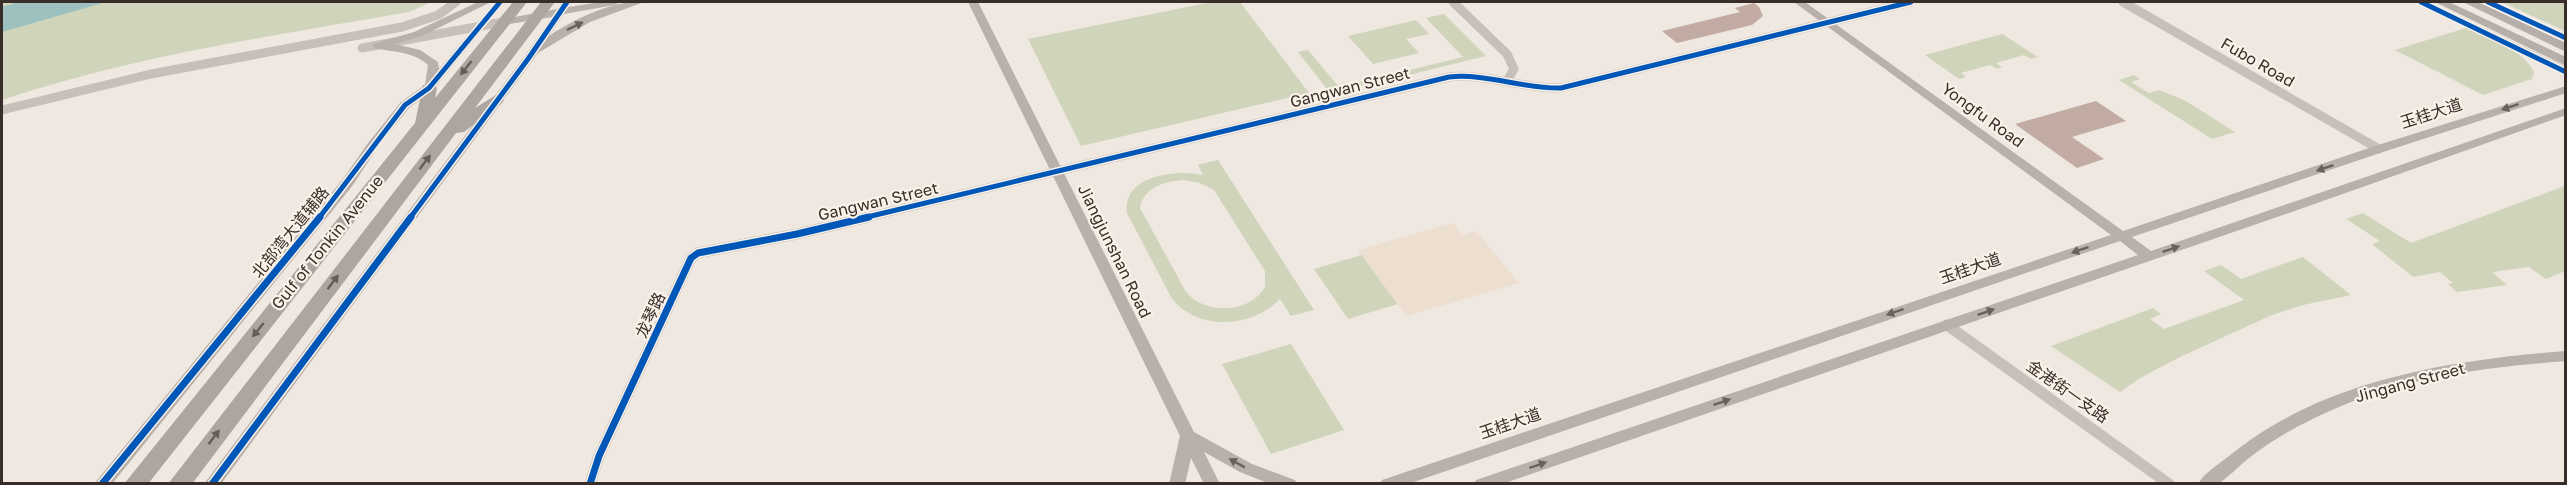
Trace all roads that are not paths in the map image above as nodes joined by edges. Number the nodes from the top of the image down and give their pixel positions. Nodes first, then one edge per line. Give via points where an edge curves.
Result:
1 (456, 2) edge
2 (486, 2) edge
3 (500, 2) edge
4 (520, 2) edge
5 (548, 2) edge
6 (567, 2) edge
7 (615, 2) edge
8 (639, 2) edge
9 (973, 2) edge
10 (1453, 2) edge
11 (1798, 2) edge
12 (1911, 2) edge
13 (2123, 2) edge
14 (2421, 2) edge
15 (2441, 2) edge
16 (2469, 2) edge
17 (2488, 2) edge
18 (559, 12) junction
19 (536, 16) junction
20 (503, 22) junction
21 (1827, 22) junction
22 (478, 27) junction
23 (2565, 38) edge
24 (377, 46) junction
25 (362, 48) dead end
26 (2565, 48) edge
27 (528, 59) junction
28 (2565, 62) edge
29 (2565, 72) edge
30 (1507, 81) junction
31 (429, 88) junction
32 (2565, 89) edge
33 (496, 100) junction
34 (2, 110) edge
35 (2565, 111) edge
36 (422, 124) junction
37 (440, 142) junction
38 (2379, 149) junction
39 (1058, 172) junction
40 (797, 234) joint
41 (2121, 236) junction
42 (2149, 256) junction
43 (1947, 325) junction
44 (2565, 356) edge
45 (1188, 436) junction
46 (102, 483) edge
47 (135, 483) edge
48 (179, 483) edge
49 (212, 483) edge
50 (590, 483) edge
51 (1177, 483) edge
52 (1212, 483) edge
53 (1289, 483) edge
54 (1388, 483) edge
55 (1482, 483) edge
56 (2169, 483) edge
57 (2206, 483) edge

1 - 34 street via 449,10 402,27 159,71
2 - 24 main road via 418,34
3 - 22 main road, 北部湾大道辅路
4 - 20 highway, Gulf of Tonkin Avenue
5 - 19 highway, Gulf of Tonkin Avenue
6 - 18 main road
7 - 18 main road
27 -> 8 main road via 570,28
9 - 39 main road, Jiangjunshan Road
10 - 30 street via 1507,54 1514,69
11 - 21 main road, Yongfu Road
12 - 21 street, Gangwan Street
13 - 38 street, Fubo Road
14 - 29 main road
15 - 28 main road
16 - 26 main road
17 - 23 main road
18 - 19 main road
18 - 27 main road
19 - 20 main road
19 - 37 highway, Gulf of Tonkin Avenue
20 - 22 street
20 -> 36 highway, Gulf of Tonkin Avenue
21 - 30 street, Gangwan Street via 1561,88 1541,89
21 - 41 main road, Yongfu Road
22 - 24 street
22 - 31 main road, 北部湾大道辅路
24 - 25 street
24 - 31 main road via 428,57 434,64
27 - 33 main road
30 - 39 street, Gangwan Street via 1475,75 1449,77
31 - 36 highway
31 - 46 main road, 北部湾大道辅路 via 405,105 348,182
32 -> 38 main road, 玉桂大道
33 - 37 highway
33 - 49 main road
42 -> 35 main road
36 -> 47 highway, Gulf of Tonkin Avenue
48 -> 37 highway, Gulf of Tonkin Avenue
38 -> 41 main road, 玉桂大道
39 - 40 street, Gangwan Street
39 - 45 main road, Jiangjunshan Road
40 - 50 street, 龙琴路 via 698,253 691,258
41 - 42 main road, Yongfu Road
41 -> 54 main road, 玉桂大道
43 -> 42 main road
55 -> 43 main road
43 - 56 street, 金港街一支路
44 - 57 main road, Jingang Street via 2465,367 2364,392 2274,432
45 - 51 main road
45 - 52 main road, Jiangjunshan Road
53 -> 45 main road via 1246,468

